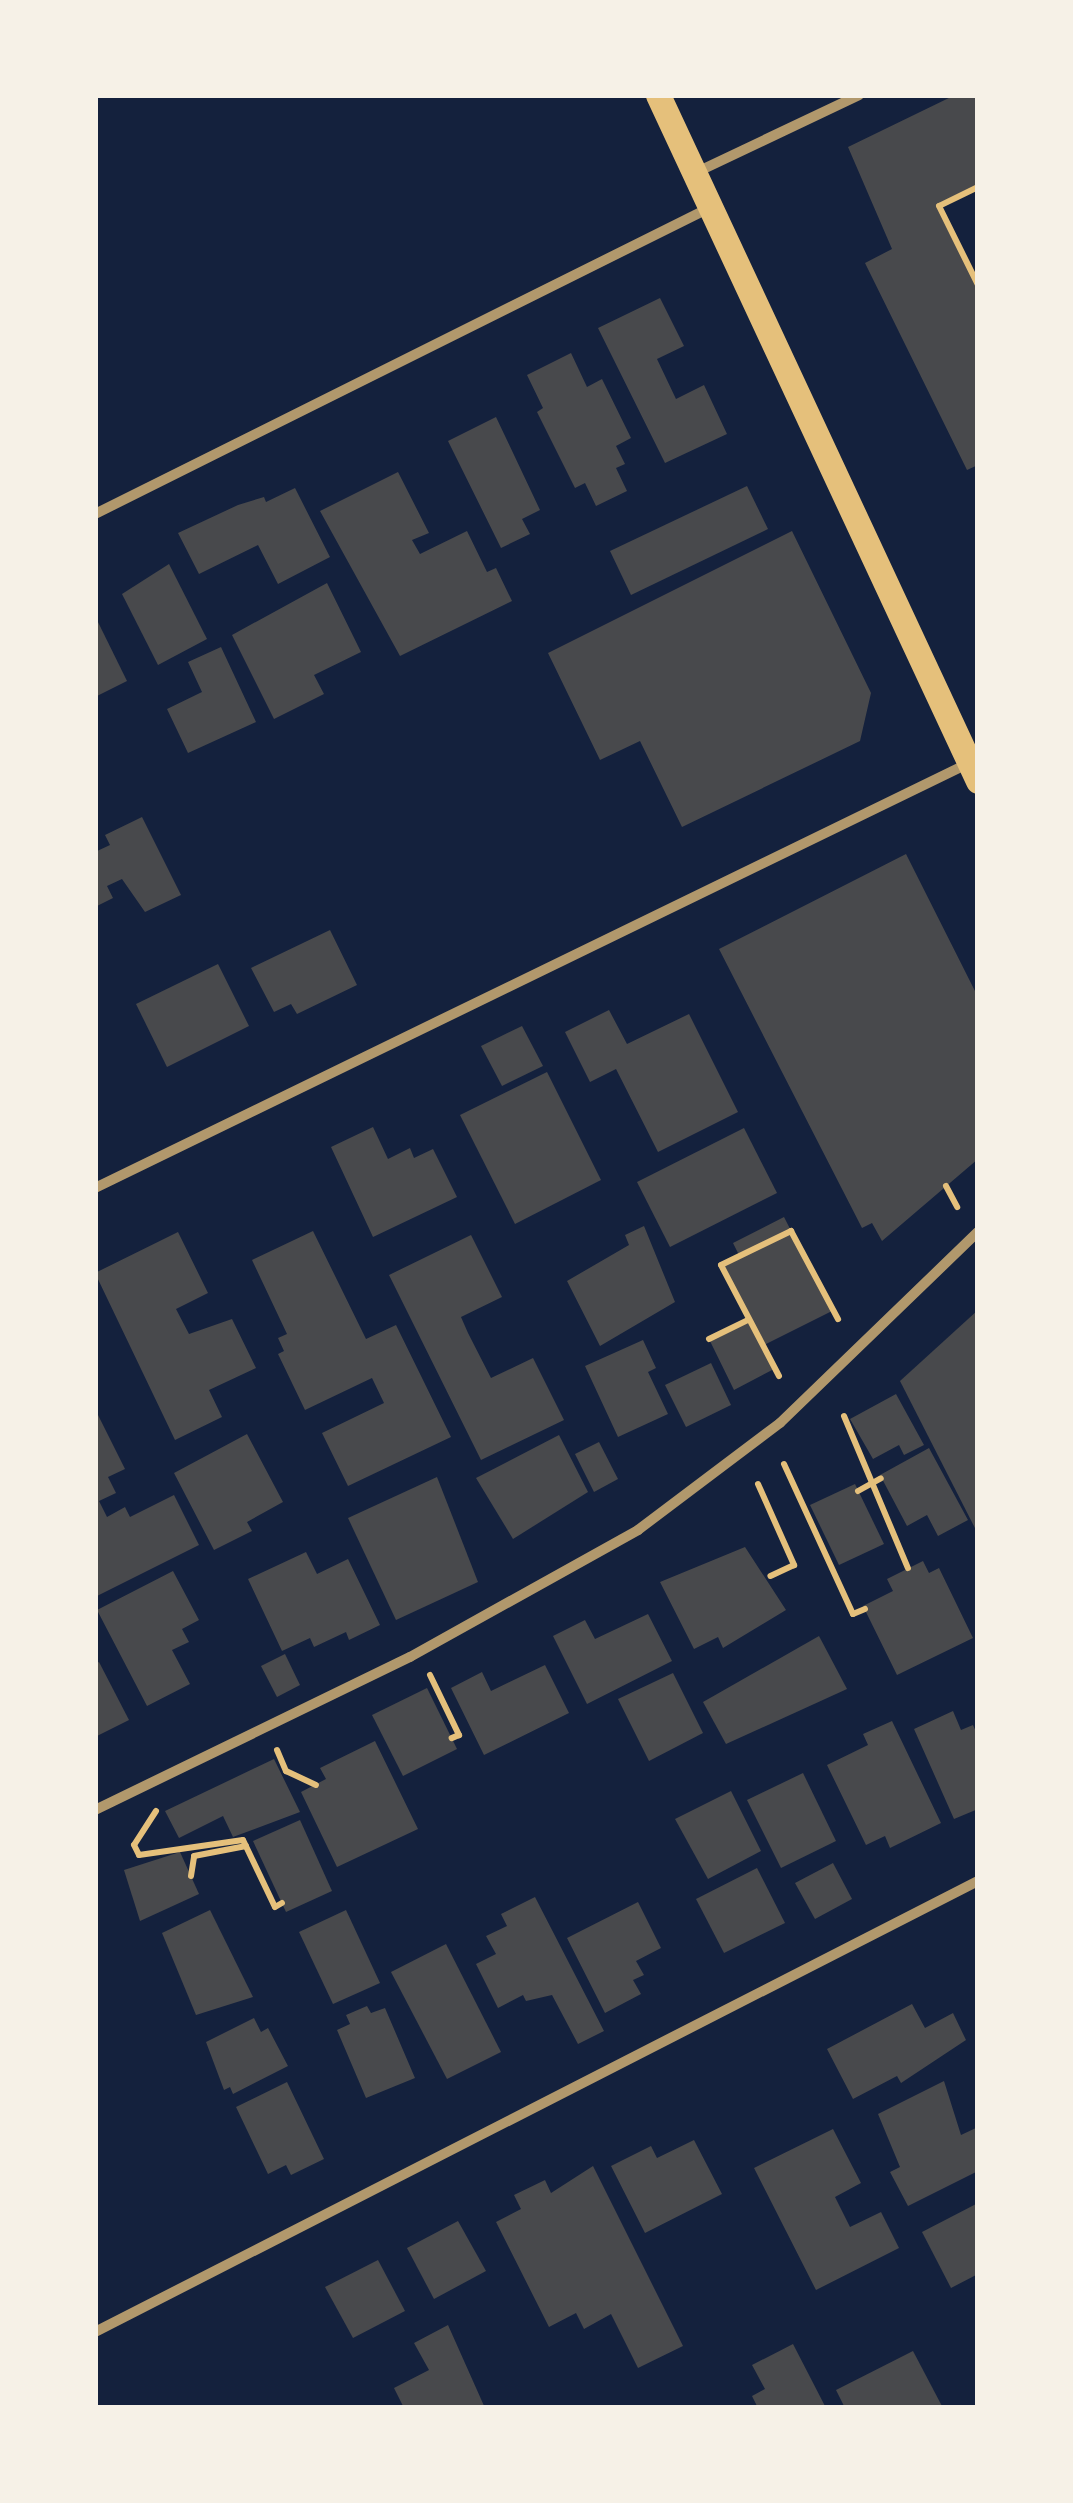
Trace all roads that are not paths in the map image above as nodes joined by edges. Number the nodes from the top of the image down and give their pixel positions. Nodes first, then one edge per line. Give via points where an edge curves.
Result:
1 (658, 95) edge
2 (859, 95) edge
3 (692, 174) junction
4 (706, 209) junction
5 (95, 514) edge
6 (974, 772) edge
7 (95, 1188) edge
8 (978, 1232) edge
9 (95, 1810) edge
10 (978, 1881) edge
11 (95, 2332) edge

1 - 3 main road
2 - 3 street
3 - 4 main road
4 - 5 street
4 - 6 main road
6 - 7 street
8 - 9 street via 780,1423 638,1530 410,1657
10 - 11 street

